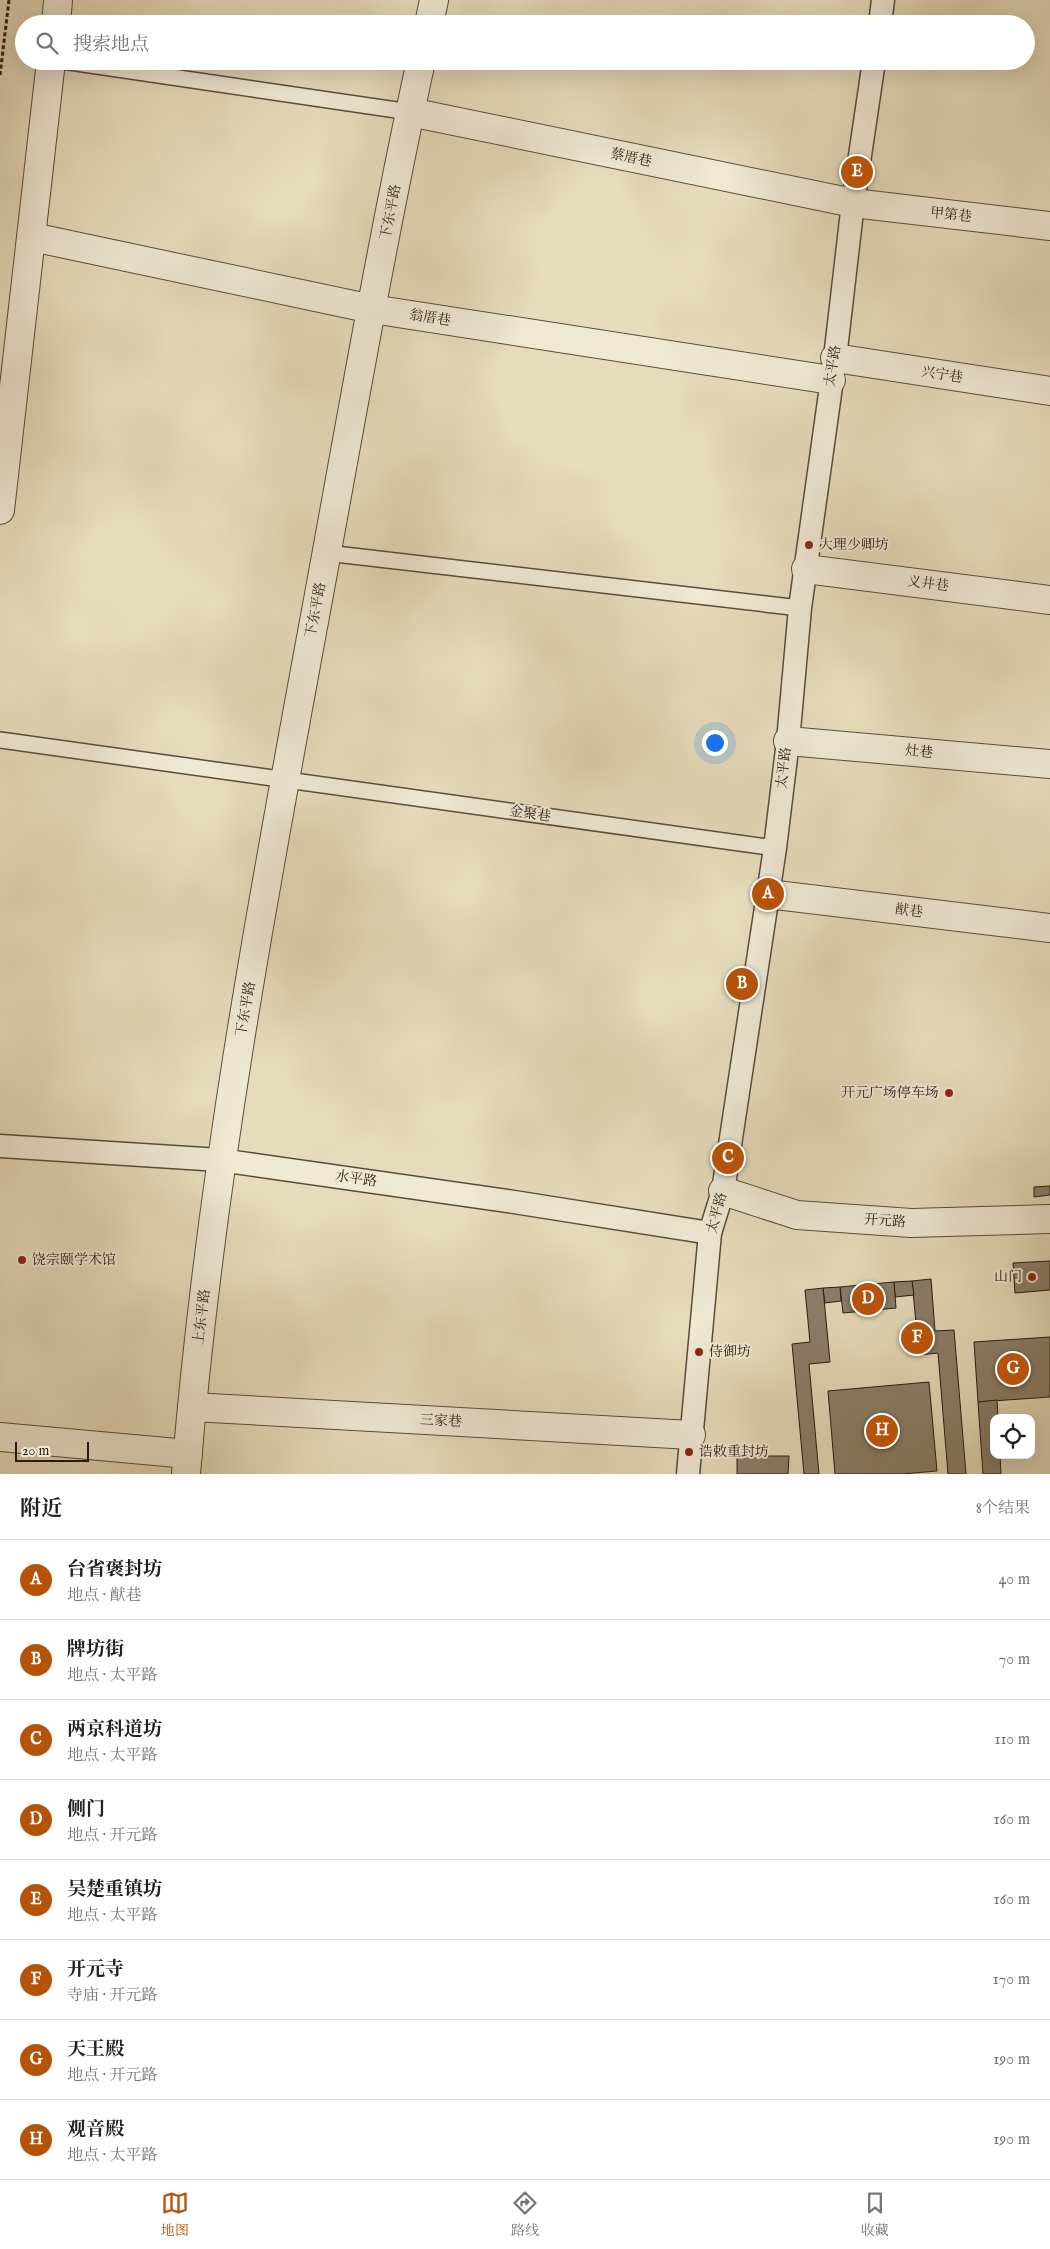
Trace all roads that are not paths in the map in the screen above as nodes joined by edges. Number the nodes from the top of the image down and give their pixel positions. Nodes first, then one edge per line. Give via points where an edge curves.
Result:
1 (58, 0) edge
2 (434, 0) edge
3 (883, 0) edge
4 (57, 15) edge
5 (431, 15) edge
6 (881, 15) edge
7 (50, 70) edge
8 (124, 70) edge
9 (419, 70) edge
10 (873, 70) edge
11 (410, 112) junction
12 (853, 204) junction
13 (1050, 226) edge
14 (32, 236) junction
15 (372, 309) junction
16 (833, 369) junction
17 (1050, 391) edge
18 (0, 510) edge
19 (326, 553) junction
20 (806, 568) junction
21 (1050, 600) edge
22 (800, 608) junction
23 (0, 740) edge
24 (788, 740) junction
25 (1050, 764) edge
26 (284, 780) junction
27 (775, 848) junction
28 (768, 894) junction
29 (1050, 928) edge
30 (0, 1146) edge
31 (220, 1160) junction
32 (723, 1191) junction
33 (1050, 1219) edge
34 (710, 1233) junction
35 (192, 1407) junction
36 (691, 1435) junction
37 (0, 1437) edge
38 (187, 1464) edge
39 (688, 1474) edge

1 - 4 street
2 - 5 street
3 - 6 street
7 - 14 street
8 - 11 lane
9 - 11 street, 下东平路
10 - 12 street, 太平路
11 - 12 street, 蔡厝巷
11 - 15 street, 下东平路
12 - 13 street, 甲第巷
12 - 16 street, 太平路
14 - 15 street, 翁厝巷
14 - 18 street
15 - 16 street, 翁厝巷
15 - 19 street, 下东平路
16 - 17 street, 兴宁巷
16 - 20 street, 太平路
19 - 22 lane
19 - 26 street, 下东平路
20 - 21 street, 义井巷
20 - 22 street, 太平路
22 - 24 street, 太平路
23 - 26 lane, 金聚巷
24 - 25 street, 灶巷
24 - 27 street, 太平路
26 - 27 lane, 金聚巷
26 - 31 street, 下东平路
27 - 28 street, 太平路
28 - 29 street, 猷巷
28 - 32 street, 太平路
30 - 31 street, 水平路
31 - 34 street, 水平路
31 - 35 street, 上东平路
32 - 33 street, 开元路 via 797,1215 911,1222
32 - 34 street, 太平路
34 - 36 street, 太平路
35 - 36 street, 三家巷
35 - 38 street, 上东平路
36 - 39 street, 太平路
37 - 38 street

